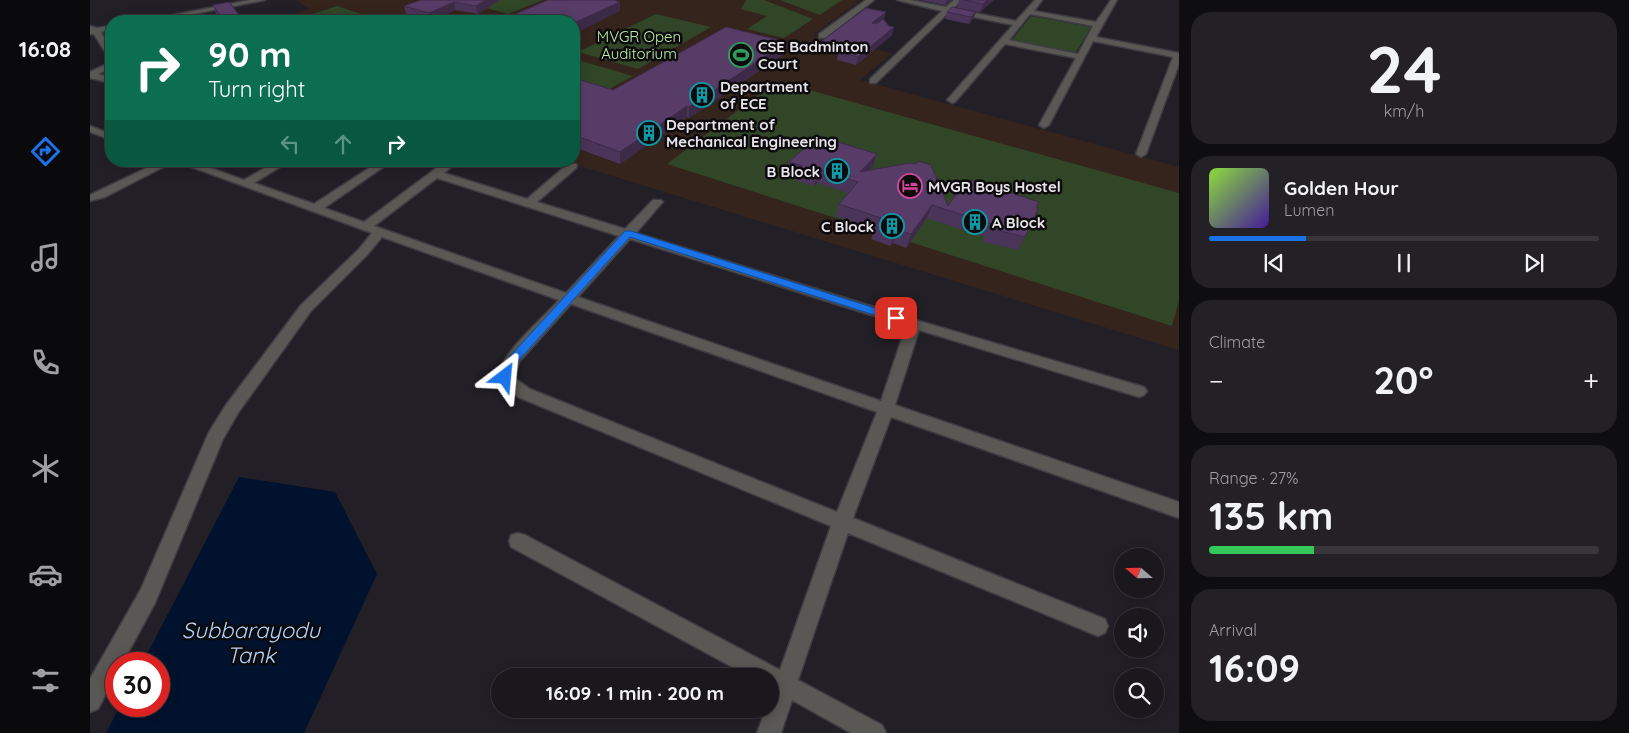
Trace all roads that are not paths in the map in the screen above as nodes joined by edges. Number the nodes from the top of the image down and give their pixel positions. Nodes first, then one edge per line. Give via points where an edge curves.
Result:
1 (262, 0) edge
2 (871, 0) edge
3 (900, 0) edge
4 (958, 0) edge
5 (1039, 0) edge
6 (1114, 0) edge
7 (948, 10) junction
8 (1029, 12) junction
9 (180, 15) edge
10 (1018, 24) junction
11 (1098, 25) junction
12 (105, 29) edge
13 (92, 30) edge
14 (822, 36) dead end
15 (1091, 38) junction
16 (1004, 41) junction
17 (105, 48) edge
18 (1178, 56) edge
19 (1080, 57) junction
20 (105, 68) edge
21 (90, 75) edge
22 (105, 79) edge
23 (874, 81) dead end
24 (952, 100) dead end
25 (1044, 125) dead end
26 (90, 129) edge
27 (105, 135) edge
28 (1141, 154) dead end
29 (158, 167) edge
30 (197, 167) edge
31 (275, 167) edge
32 (378, 167) edge
33 (445, 167) edge
34 (571, 167) edge
35 (436, 174) junction
36 (245, 184) junction
37 (90, 198) edge
38 (657, 202) dead end
39 (529, 203) junction
40 (315, 209) junction
41 (372, 229) junction
42 (628, 233) junction
43 (568, 298) junction
44 (914, 324) junction
45 (1139, 391) dead end
46 (886, 409) junction
47 (1179, 510) edge
48 (842, 522) junction
49 (518, 541) dead end
50 (1098, 626) dead end
51 (755, 668) edge
52 (779, 670) edge
53 (779, 681) edge
54 (90, 701) edge
55 (771, 718) edge
56 (769, 733) edge
57 (874, 733) edge

1 - 9 street
2 - 14 street
3 - 7 street
4 - 7 street
5 - 8 street
6 - 11 street
7 - 10 street
7 - 23 street
8 - 10 street
8 - 11 street
10 - 16 street
11 - 15 street
12 - 13 street
13 - 17 street
15 - 18 street
15 - 19 street
16 - 19 street
16 - 24 street
18 - 28 street
19 - 25 street
20 - 21 street
21 - 22 street
26 - 27 street
29 - 37 street
30 - 36 street
31 - 36 street
32 - 40 street
33 - 35 street
34 - 39 street
35 - 39 street
35 - 41 street
36 - 40 street
38 - 42 street
39 - 42 street
40 - 41 street
41 - 43 street
41 - 54 street via 363,252 306,308 219,430 148,596
42 - 43 street
42 - 44 street
43 - 46 street
43 - 48 street via 511,363 505,377 509,384 640,442
44 - 45 street
44 - 46 street
46 - 47 street
46 - 48 street
48 - 50 street
48 - 52 street
49 - 51 street
53 - 57 street
55 - 56 street

